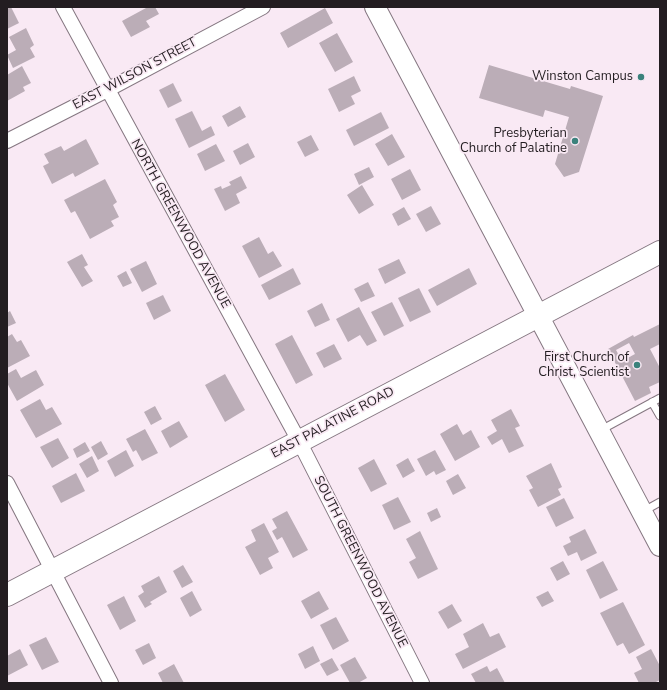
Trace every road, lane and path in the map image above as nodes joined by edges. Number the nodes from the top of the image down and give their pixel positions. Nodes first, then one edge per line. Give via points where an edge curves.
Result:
1 (63, 7) edge
2 (263, 7) edge
3 (375, 7) edge
4 (107, 90) junction
5 (7, 141) edge
6 (660, 252) edge
7 (538, 316) junction
8 (660, 398) edge
9 (652, 402) junction
10 (660, 416) edge
11 (599, 431) junction
12 (299, 441) junction
13 (7, 483) edge
14 (660, 502) edge
15 (642, 512) junction
16 (660, 546) edge
17 (52, 571) junction
18 (7, 595) edge
19 (111, 683) edge
20 (422, 683) edge

1 - 4 street, NORTH GREENWOOD AVENUE
2 - 4 street, EAST WILSON STREET
3 - 7 street
4 - 5 street, EAST WILSON STREET
4 - 12 street, NORTH GREENWOOD AVENUE
6 - 7 main road, EAST PALATINE ROAD
7 - 11 street
7 - 12 main road, EAST PALATINE ROAD
8 - 9 lane
9 - 10 lane
9 - 11 lane
11 - 15 street
12 - 17 main road, EAST PALATINE ROAD
12 - 20 street, SOUTH GREENWOOD AVENUE
13 - 17 street
14 - 15 lane
15 - 16 street
17 - 18 main road, EAST PALATINE ROAD
17 - 19 street

